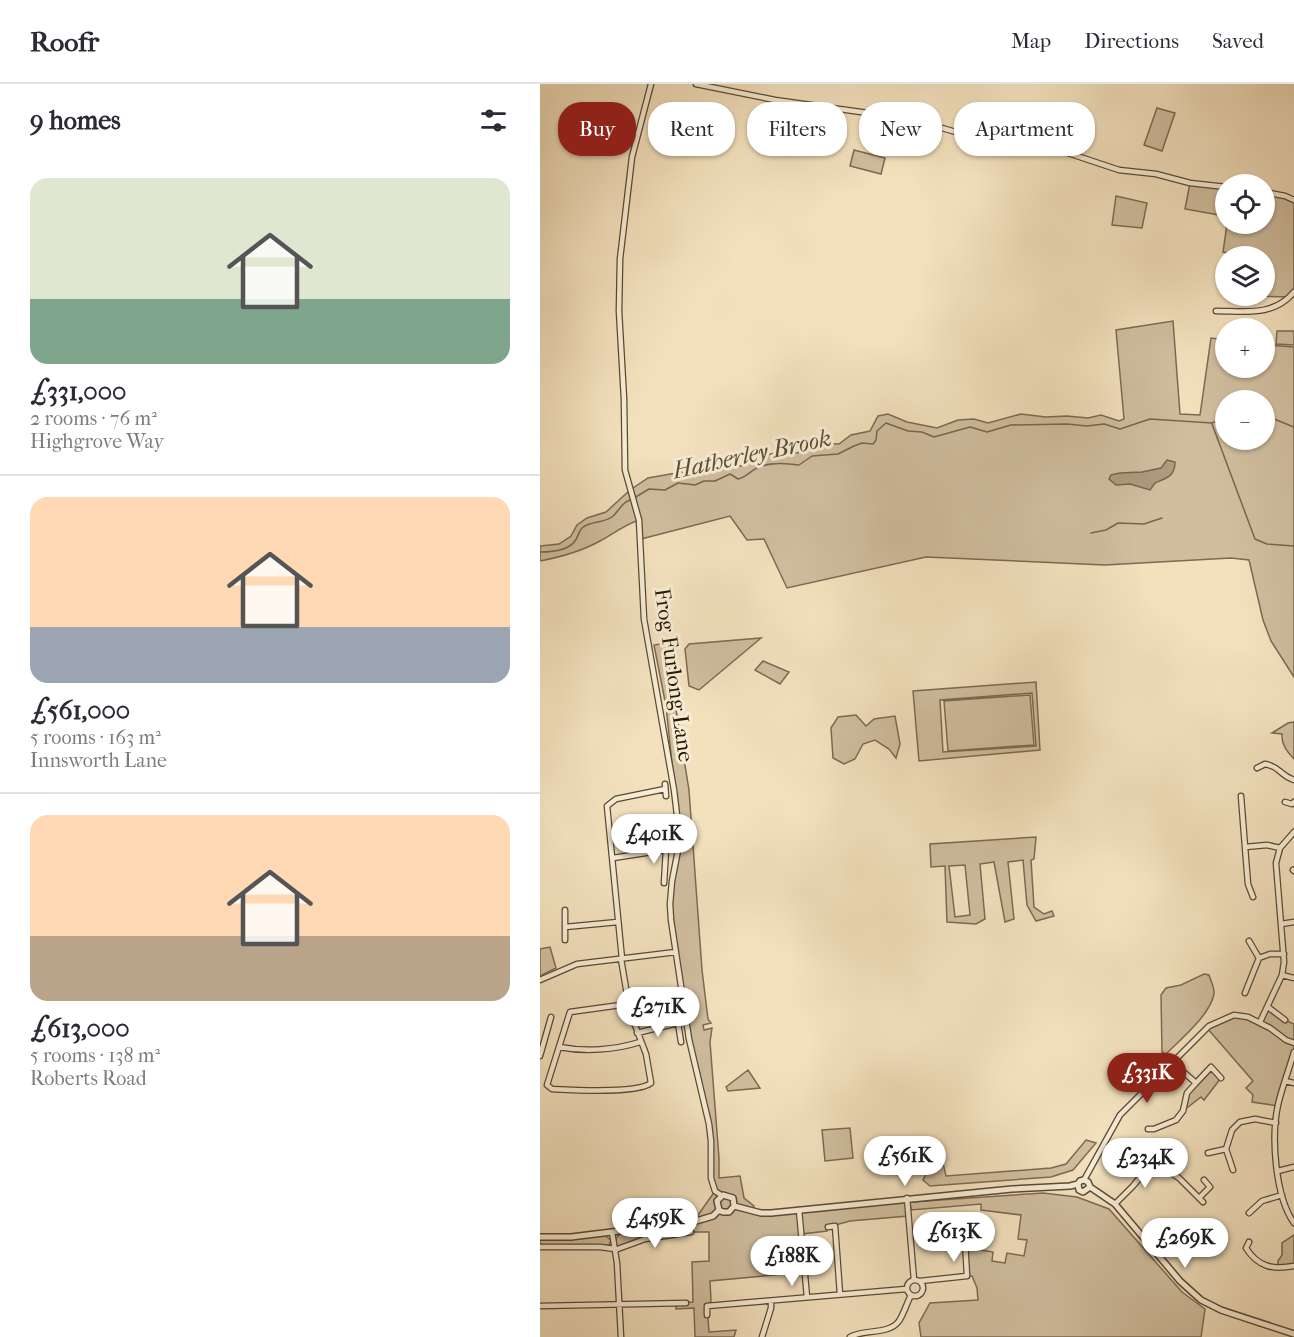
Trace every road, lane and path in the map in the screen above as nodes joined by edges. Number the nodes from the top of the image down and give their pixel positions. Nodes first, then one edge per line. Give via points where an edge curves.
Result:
1 (651, 84) edge
2 (696, 84) edge
3 (1215, 186) edge
4 (1275, 194) edge
5 (1294, 200) edge
6 (1294, 292) edge
7 (1216, 311) dead end
8 (1257, 768) dead end
9 (1293, 778) edge
10 (666, 796) dead end
11 (1241, 796) dead end
12 (1285, 802) dead end
13 (1241, 803) junction
14 (1248, 803) dead end
15 (1293, 804) edge
16 (1294, 832) edge
17 (1245, 847) junction
18 (1280, 848) junction
19 (613, 858) junction
20 (664, 883) dead end
21 (1250, 890) junction
22 (1245, 894) dead end
23 (1253, 897) dead end
24 (565, 910) dead end
25 (618, 921) junction
26 (1294, 922) edge
27 (1281, 924) junction
28 (565, 927) junction
29 (565, 940) dead end
30 (1249, 941) dead end
31 (676, 952) junction
32 (1284, 954) junction
33 (1259, 958) junction
34 (621, 959) junction
35 (1282, 975) junction
36 (1294, 978) edge
37 (540, 980) edge
38 (1245, 993) dead end
39 (628, 1004) junction
40 (1268, 1007) junction
41 (676, 1010) dead end
42 (551, 1017) dead end
43 (1285, 1020) dead end
44 (1260, 1022) junction
45 (678, 1023) junction
46 (637, 1033) junction
47 (640, 1042) junction
48 (681, 1042) dead end
49 (1294, 1043) edge
50 (559, 1047) junction
51 (541, 1050) edge
52 (1294, 1052) edge
53 (540, 1056) edge
54 (1172, 1062) junction
55 (1206, 1063) dead end
56 (1211, 1067) junction
57 (1221, 1078) dead end
58 (1285, 1080) junction
59 (1196, 1083) junction
60 (1294, 1083) edge
61 (1276, 1122) junction
62 (1154, 1136) dead end
63 (1226, 1149) junction
64 (1208, 1153) dead end
65 (1238, 1161) dead end
66 (1230, 1162) junction
67 (1294, 1167) edge
68 (1233, 1170) dead end
69 (1278, 1171) junction
70 (1084, 1180) junction
71 (1204, 1180) dead end
72 (1078, 1184) junction
73 (1090, 1187) junction
74 (1282, 1195) junction
75 (721, 1196) junction
76 (907, 1198) junction
77 (1115, 1204) junction
78 (734, 1206) junction
79 (719, 1210) junction
80 (799, 1210) junction
81 (1249, 1214) dead end
82 (1294, 1223) edge
83 (964, 1224) dead end
84 (828, 1227) dead end
85 (612, 1232) junction
86 (691, 1233) dead end
87 (540, 1237) edge
88 (1249, 1242) dead end
89 (540, 1247) edge
90 (1239, 1248) dead end
91 (1246, 1248) junction
92 (615, 1249) junction
93 (1278, 1261) dead end
94 (1294, 1266) edge
95 (1278, 1269) junction
96 (914, 1280) junction
97 (920, 1281) junction
98 (906, 1289) junction
99 (840, 1294) junction
100 (911, 1295) junction
101 (676, 1296) dead end
102 (807, 1297) junction
103 (771, 1300) junction
104 (676, 1303) junction
105 (686, 1303) dead end
106 (620, 1304) junction
107 (540, 1306) edge
108 (707, 1315) dead end
109 (1292, 1334) edge
110 (621, 1337) edge
111 (762, 1337) edge
112 (850, 1337) edge

1 - 31 street, Frog Furlong Lane via 632,157 620,259 619,311 625,470 641,539 648,645 680,840 670,904
2 - 3 street via 775,100 911,119 973,137 1062,151 1119,170
4 - 5 street
6 - 7 street via 1267,311
8 - 9 street via 1264,762
10 - 19 street via 665,787 616,799 607,806
11 - 13 street
12 - 15 street
13 - 14 street
13 - 17 street
16 - 18 street
17 - 18 street
17 - 21 street
18 - 27 street via 1276,863
19 - 20 street via 669,849
19 - 25 street
21 - 22 street
21 - 23 street
24 - 28 street
25 - 28 street
25 - 34 street
26 - 27 street
27 - 32 street
28 - 29 street
30 - 33 street
31 - 34 street
31 - 75 street, Frog Furlong Lane via 689,1039 709,1124 711,1178
32 - 33 street
32 - 35 street
33 - 38 street via 1251,988
34 - 37 street via 577,964
34 - 39 street
35 - 36 street
35 - 40 street
39 - 46 street
39 - 50 street via 570,1012
40 - 43 street
40 - 44 street
41 - 45 street
42 - 51 street
44 - 49 street
44 - 54 street via 1234,1015 1222,1019 1209,1026
45 - 46 street
45 - 48 street
46 - 47 street
47 - 50 street via 576,1050
47 - 50 street via 646,1054 650,1085 605,1090 552,1089 547,1085
51 - 53 street
52 - 58 street
54 - 59 street
54 - 70 street via 1120,1115
55 - 56 street
56 - 57 street
56 - 59 street
58 - 60 street
58 - 61 street
59 - 62 street via 1187,1093 1183,1111 1176,1120 1151,1129
61 - 63 street via 1240,1122 1232,1130
61 - 69 street
63 - 64 street
63 - 66 street
65 - 66 street
66 - 68 street
67 - 69 street
69 - 74 street
70 - 72 street
70 - 73 street
71 - 77 street via 1210,1187 1202,1200 1155,1159
72 - 73 street via 1083,1192
72 - 76 street
73 - 77 street
74 - 81 street via 1260,1200
74 - 82 street
75 - 78 street via 731,1197
75 - 79 street via 717,1201
76 - 80 street
76 - 96 street
77 - 109 street via 1201,1300
78 - 79 street via 729,1212
78 - 80 street via 760,1213
79 - 85 street via 703,1220
80 - 102 street
83 - 97 street via 967,1276
84 - 99 street via 835,1227
85 - 87 street
85 - 92 street
86 - 92 street via 645,1239
88 - 91 street
89 - 92 street
90 - 91 street
91 - 95 street via 1253,1259
92 - 106 street
93 - 95 street
94 - 95 street
96 - 97 street
96 - 98 street
97 - 100 street via 921,1293
98 - 99 street
98 - 100 street
99 - 102 street
100 - 112 street via 892,1328
101 - 104 street
102 - 103 street
103 - 108 street via 704,1306
103 - 111 street
104 - 105 street
104 - 106 street
106 - 107 street
106 - 110 street

